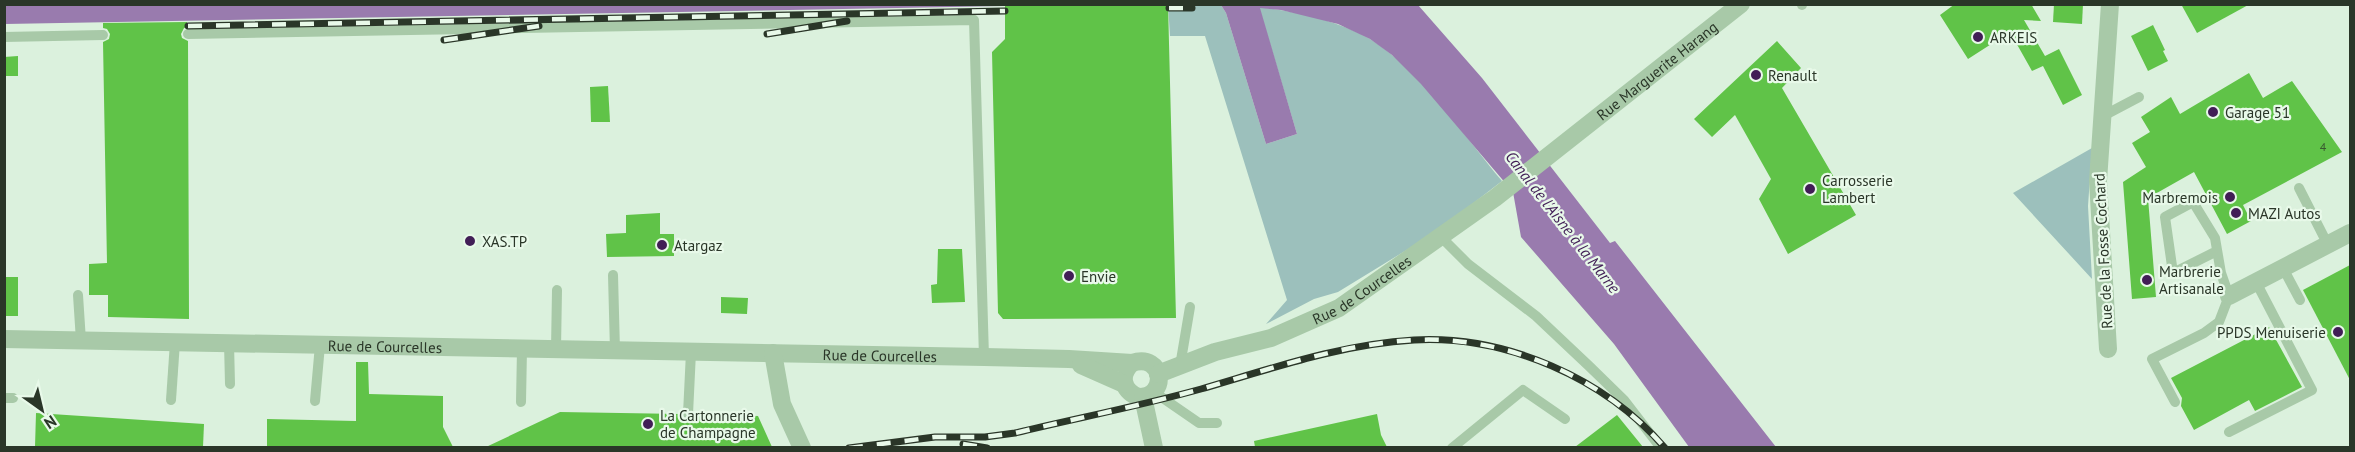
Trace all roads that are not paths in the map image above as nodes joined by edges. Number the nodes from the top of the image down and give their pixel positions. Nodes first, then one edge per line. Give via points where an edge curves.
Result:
1 (1742, 4) edge
2 (2110, 4) edge
3 (188, 34) dead end
4 (103, 35) dead end
5 (4, 37) edge
6 (2139, 97) dead end
7 (2103, 116) junction
8 (2299, 188) dead end
9 (1495, 198) joint
10 (2350, 233) edge
11 (1441, 237) junction
12 (2328, 245) junction
13 (2217, 251) junction
14 (2283, 268) junction
15 (613, 275) dead end
16 (2256, 282) junction
17 (557, 290) dead end
18 (78, 295) dead end
19 (2229, 296) junction
20 (2300, 300) dead end
21 (1190, 307) dead end
22 (4, 339) edge
23 (81, 341) junction
24 (175, 342) junction
25 (229, 344) junction
26 (320, 345) junction
27 (522, 349) junction
28 (556, 349) junction
29 (2108, 349) dead end
30 (615, 351) junction
31 (691, 352) junction
32 (773, 353) junction
33 (984, 357) junction
34 (1069, 359) junction
35 (1132, 363) junction
36 (1180, 366) junction
37 (230, 384) dead end
38 (1124, 384) junction
39 (1152, 388) junction
40 (171, 400) dead end
41 (315, 400) dead end
42 (521, 402) dead end
43 (2175, 402) dead end
44 (688, 414) dead end
45 (1565, 419) dead end
46 (1217, 423) dead end
47 (2229, 432) dead end
48 (802, 447) edge
49 (1154, 447) edge
50 (1452, 447) edge
51 (1661, 447) edge

1 - 9 street, Rue Marguerite Harang
2 - 7 street, Rue de la Fosse Cochard
3 - 33 lane via 974,20
4 - 5 lane
6 - 7 lane
7 - 29 street, Rue de la Fosse Cochard via 2098,181
8 - 12 lane
9 - 11 street, Rue de Courcelles
10 - 12 street
11 - 36 street, Rue de Courcelles via 1339,308 1271,338 1215,352
11 - 51 lane via 1589,366 1624,400
12 - 14 street
13 - 13 lane via 2215,238 2193,202 2165,217 2173,273
13 - 19 lane
14 - 16 street
14 - 20 lane
15 - 30 lane
16 - 19 street
16 - 47 lane via 2312,390
17 - 28 lane
18 - 23 lane
19 - 43 lane via 2219,322 2152,359
21 - 36 lane
22 - 23 street, Rue de Courcelles
23 - 24 street, Rue de Courcelles
24 - 25 street, Rue de Courcelles
24 - 40 lane
25 - 26 street, Rue de Courcelles
25 - 37 lane
26 - 27 street, Rue de Courcelles
26 - 41 lane, Rue de Courcelles
27 - 28 street, Rue de Courcelles
27 - 42 lane
28 - 30 street, Rue de Courcelles
30 - 31 street, Rue de Courcelles
31 - 32 street, Rue de Courcelles
31 - 44 lane
32 - 33 street, Rue de Courcelles
32 - 48 street via 782,404
33 - 34 street, Rue de Courcelles
34 - 35 street, Rue de Courcelles
34 - 38 street, Rue de Courcelles
35 - 38 street via 1124,372
35 - 39 street, Rue de Courcelles via 1150,363
36 - 39 street, Rue de Courcelles
38 - 39 street, Rue de Courcelles via 1129,392
39 - 46 lane via 1199,423
39 - 49 street
45 - 50 lane via 1523,390

